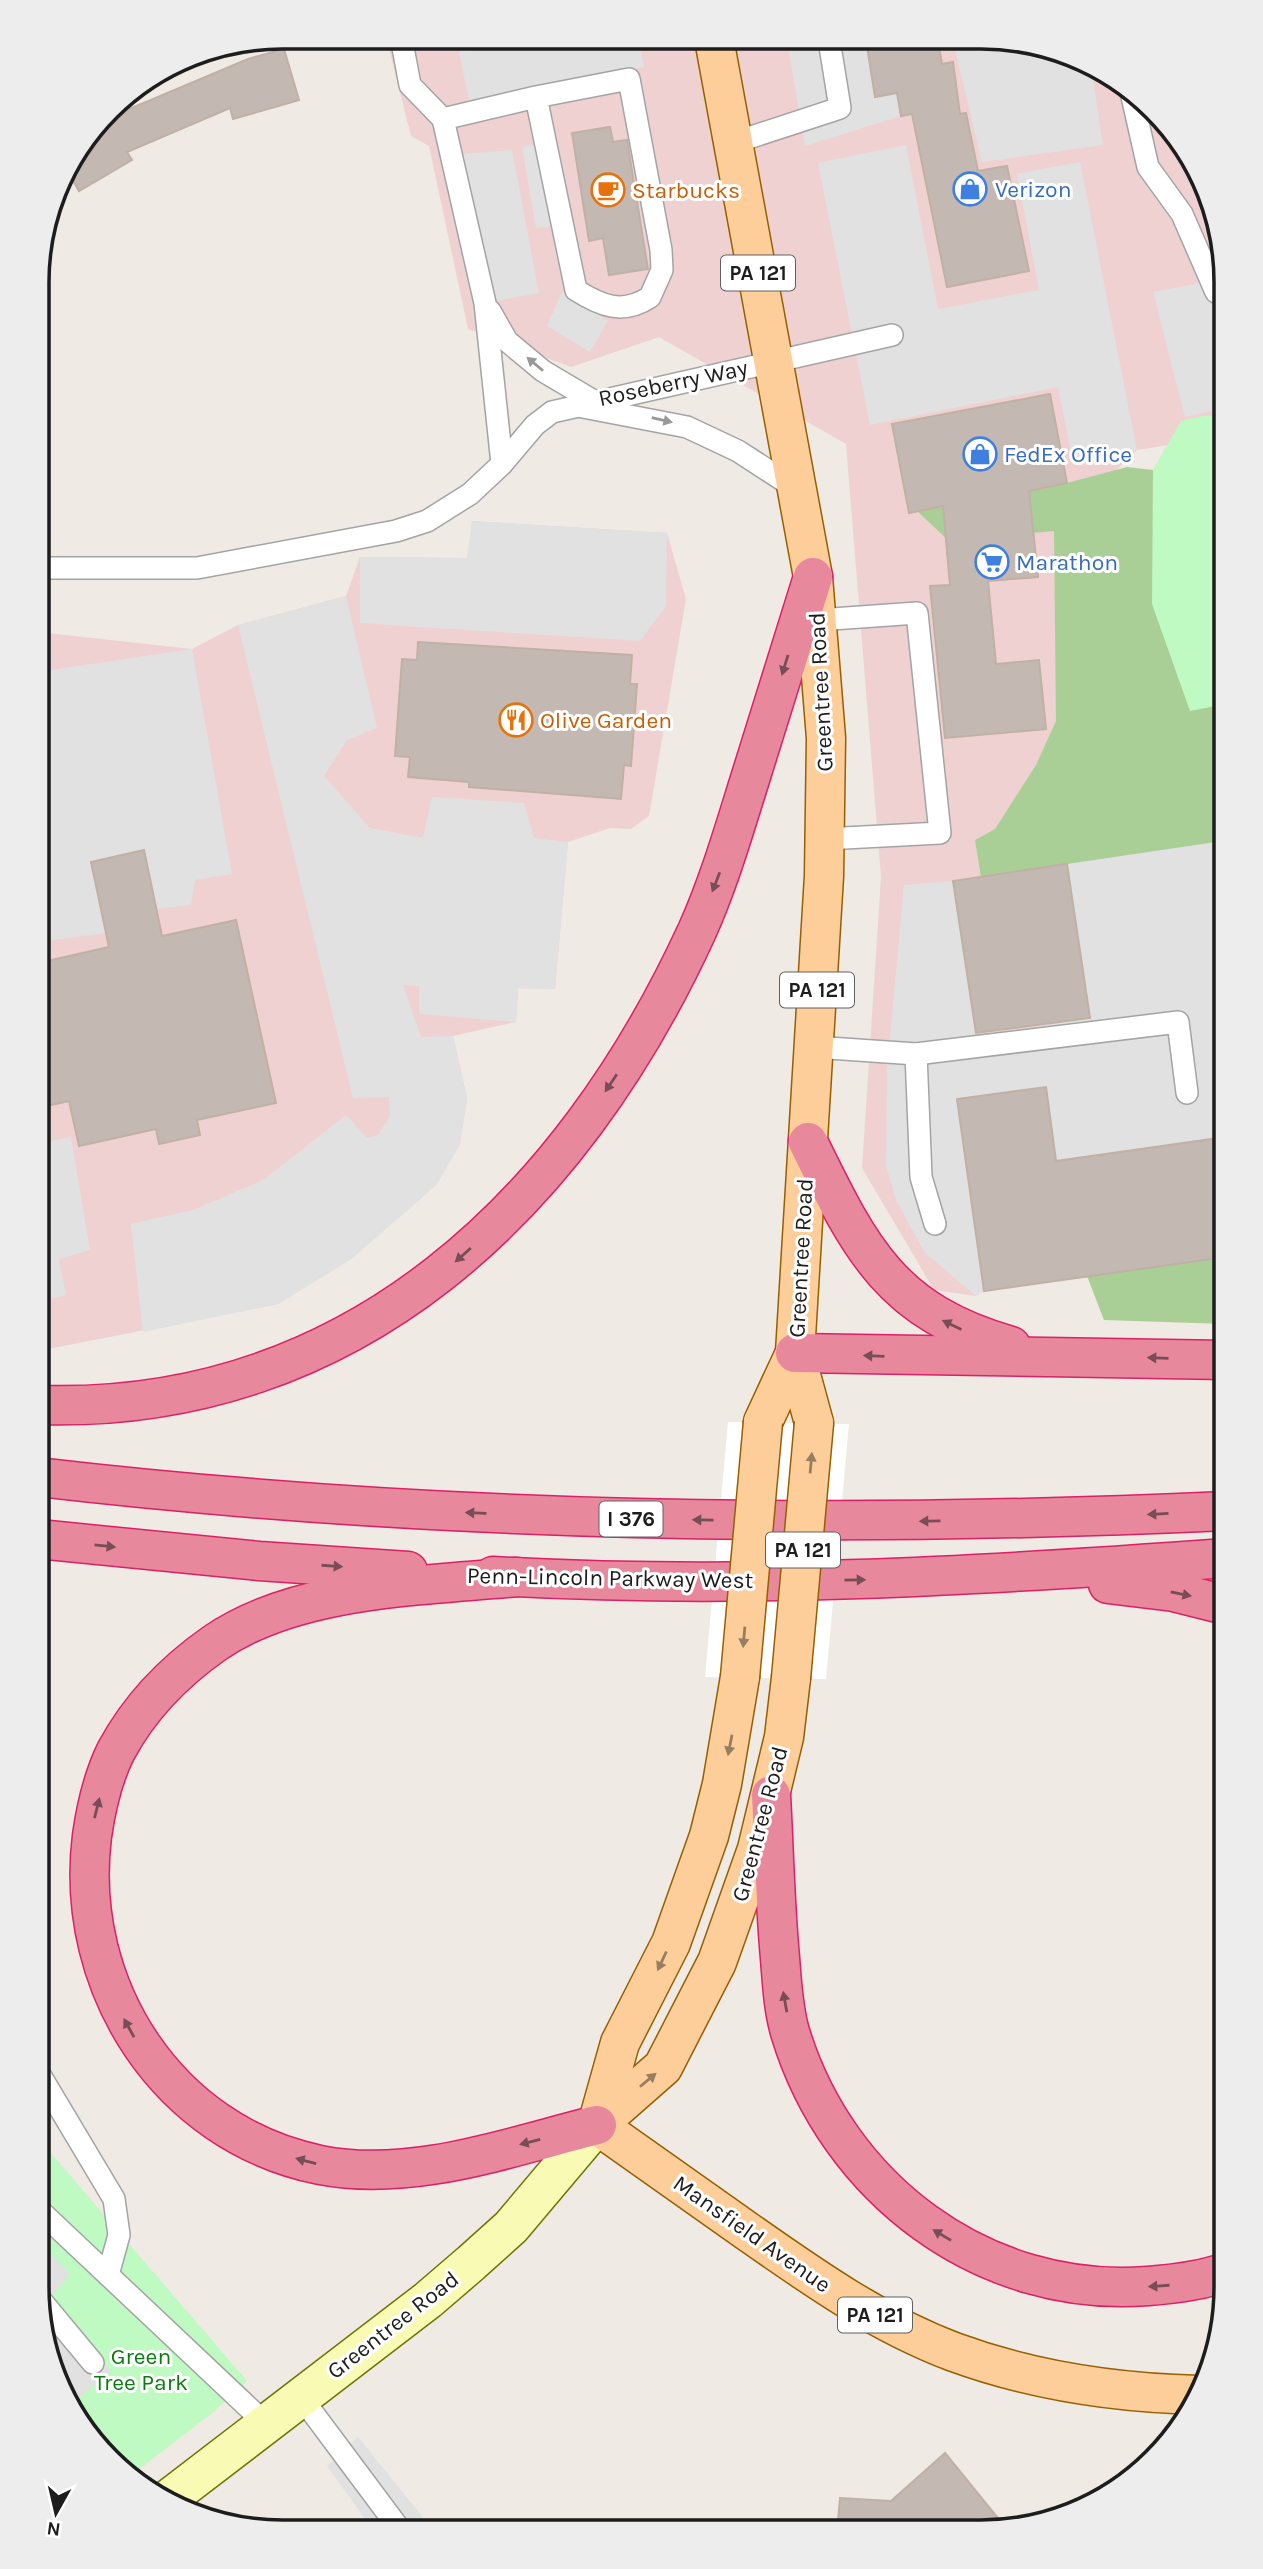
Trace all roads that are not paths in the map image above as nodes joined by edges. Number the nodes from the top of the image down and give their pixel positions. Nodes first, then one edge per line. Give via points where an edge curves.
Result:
1 (403, 49) edge
2 (715, 49) edge
3 (831, 49) edge
4 (536, 97) junction
5 (1134, 106) edge
6 (443, 119) junction
7 (733, 143) junction
8 (1214, 287) edge
9 (485, 303) junction
10 (892, 335) dead end
11 (775, 361) junction
12 (592, 400) junction
13 (570, 405) junction
14 (502, 464) junction
15 (799, 491) junction
16 (49, 568) edge
17 (813, 577) junction
18 (818, 620) junction
19 (825, 839) junction
20 (814, 1047) junction
21 (916, 1054) junction
22 (1187, 1093) dead end
23 (808, 1142) junction
24 (935, 1224) dead end
25 (795, 1353) junction
26 (1065, 1356) junction
27 (1214, 1360) edge
28 (49, 1405) edge
29 (49, 1478) edge
30 (1214, 1511) edge
31 (49, 1540) edge
32 (1214, 1560) edge
33 (517, 1577) junction
34 (967, 1577) junction
35 (1214, 1602) edge
36 (771, 1795) junction
37 (49, 2090) edge
38 (597, 2125) junction
39 (49, 2219) edge
40 (108, 2275) junction
41 (1214, 2275) edge
42 (51, 2313) edge
43 (93, 2363) dead end
44 (1187, 2395) edge
45 (301, 2397) junction
46 (266, 2424) junction
47 (175, 2494) edge
48 (393, 2520) edge

1 - 6 lane via 410,85
2 - 7 main road, Greentree Road / PA 121
3 - 7 lane via 841,108
4 - 4 lane via 576,290 612,308 640,304 650,297 662,270 629,79
4 - 6 lane
5 - 8 lane via 1148,167 1182,214
6 - 9 lane
7 - 11 main road, Greentree Road / PA 121
12 -> 9 lane via 543,371 507,341
9 - 14 lane
10 - 11 lane, Roseberry Way
11 - 12 lane, Roseberry Way
11 - 15 main road, Greentree Road / PA 121
12 - 13 lane, Roseberry Way
13 - 14 lane, Roseberry Way via 535,425
13 -> 15 lane via 687,426 738,451
14 - 16 lane, Roseberry Way via 450,508 396,531 197,568
15 - 17 main road, Greentree Road / PA 121
17 - 18 main road, Greentree Road / PA 121
17 -> 28 highway via 724,861 698,928 632,1053 546,1171 439,1276 366,1326 309,1354 209,1389 154,1400
18 - 19 main road, Greentree Road / PA 121 via 826,738
18 - 19 lane via 918,613 940,833
19 - 20 main road, Greentree Road / PA 121
20 - 21 lane
20 - 23 main road, Greentree Road / PA 121
21 - 22 lane via 1178,1022
21 - 24 lane via 921,1177
23 - 25 main road, Greentree Road / PA 121
26 -> 23 highway via 981,1337 921,1307 872,1259 852,1230
26 -> 25 highway
36 -> 25 main road, Greentree Road / PA 121, bridge via 792,1678 814,1423
25 -> 38 main road, Greentree Road / PA 121, bridge via 763,1422 740,1677 722,1784 705,1849 671,1943 620,2043
27 -> 26 highway
30 -> 29 highway, I 376 via 928,1521 616,1519 264,1499
31 -> 33 highway, Penn-Lincoln Parkway West via 258,1561
32 - 34 highway, Penn-Lincoln Parkway West
33 -> 34 highway, Penn-Lincoln Parkway West via 779,1582
38 -> 33 highway via 482,2154 397,2168 322,2165 285,2155 216,2120 156,2067 115,2002 93,1931 89,1859 103,1785 116,1751 137,1719 186,1664 241,1628 288,1609 395,1589
34 -> 35 highway via 1119,1585
38 -> 36 main road, Greentree Road / PA 121 via 663,2067 691,2017 738,1905
41 -> 36 highway via 1172,2285 1129,2288 1048,2280 956,2244 897,2204 873,2179 822,2108 789,2029 778,1935
37 - 40 lane via 114,2199 119,2235
38 - 44 main road, Mansfield Avenue / PA 121 via 827,2288 909,2333 955,2352 1053,2380
38 - 45 main road, Greentree Road via 554,2179 491,2245 428,2300
39 - 40 lane
40 - 46 lane
42 - 43 lane
45 - 46 main road, Greentree Road
45 - 48 lane
46 - 47 main road, Greentree Road

